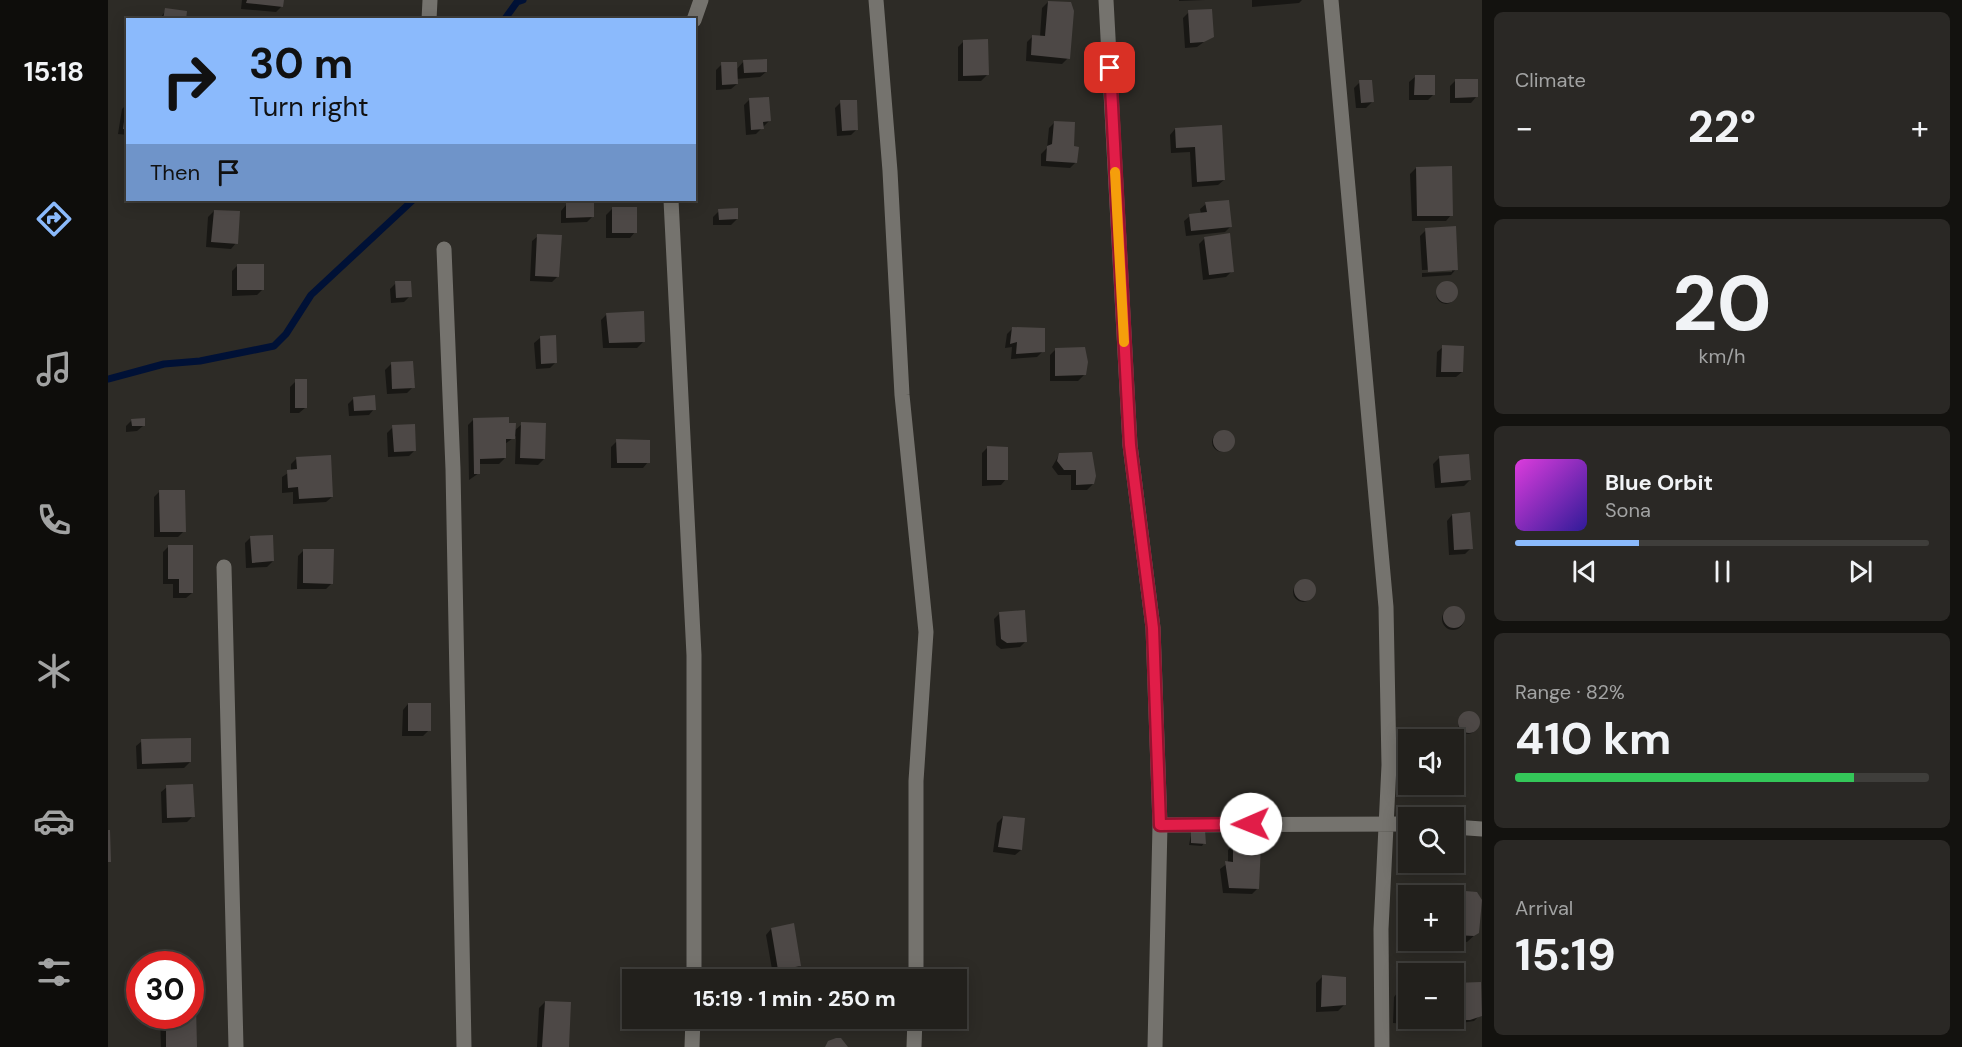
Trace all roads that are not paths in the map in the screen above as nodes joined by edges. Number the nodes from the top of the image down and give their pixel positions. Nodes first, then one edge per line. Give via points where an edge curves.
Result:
1 (430, 0) edge
2 (700, 0) edge
3 (876, 0) edge
4 (1106, 0) edge
5 (1331, 0) edge
6 (429, 18) edge
7 (695, 18) edge
8 (671, 201) edge
9 (444, 249) dead end
10 (224, 567) dead end
11 (1387, 822) junction
12 (1398, 823) edge
13 (1160, 825) junction
14 (1464, 828) edge
15 (1482, 829) edge
16 (694, 969) edge
17 (916, 969) edge
18 (693, 1029) edge
19 (915, 1029) edge
20 (236, 1047) edge
21 (464, 1047) edge
22 (692, 1047) edge
23 (914, 1047) edge
24 (1155, 1047) edge
25 (1382, 1047) edge

1 - 6 street
2 - 7 street
3 - 17 street via 902,395 926,632 916,781
4 - 13 street via 1130,445 1153,628
5 - 11 street via 1386,607
8 - 16 street via 694,655
9 - 21 street via 454,492
10 - 20 street
11 - 12 street
11 - 13 street
11 - 25 street via 1381,929
13 - 24 street
14 - 15 street
18 - 22 street
19 - 23 street

